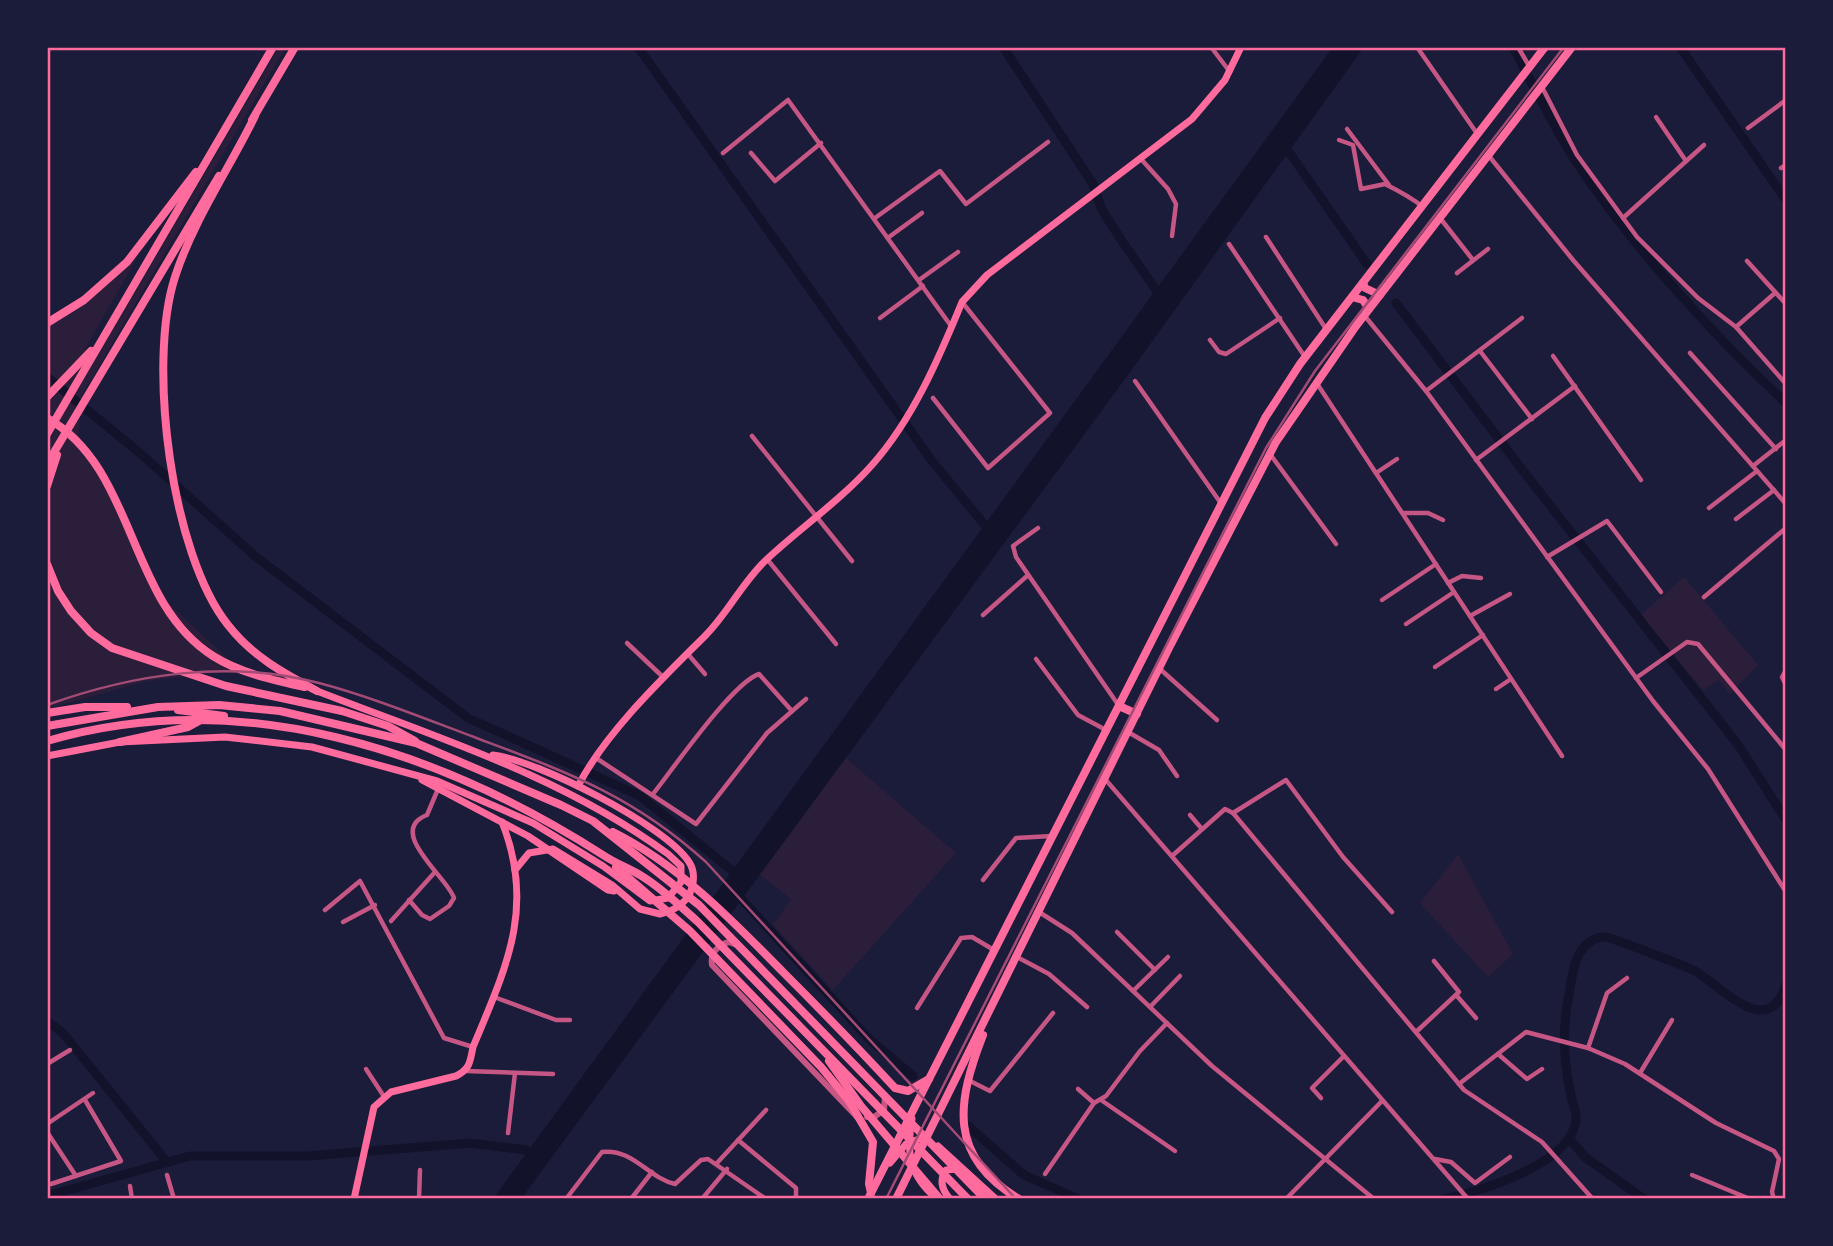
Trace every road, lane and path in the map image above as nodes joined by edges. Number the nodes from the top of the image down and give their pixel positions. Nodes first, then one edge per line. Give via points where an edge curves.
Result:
1 (273, 47) edge
2 (295, 47) edge
3 (1211, 47) edge
4 (1241, 47) edge
5 (1417, 47) edge
6 (1518, 47) edge
7 (1545, 47) edge
8 (1572, 47) edge
9 (1530, 67) junction
10 (1230, 72) junction
11 (1540, 88) junction
12 (1786, 100) edge
13 (255, 116) junction
14 (1656, 117) dead end
15 (1748, 128) dead end
16 (1347, 129) dead end
17 (1478, 135) junction
18 (1339, 140) dead end
19 (1048, 142) dead end
20 (821, 143) junction
21 (1704, 145) dead end
22 (215, 147) junction
23 (723, 153) dead end
24 (751, 153) dead end
25 (1488, 156) junction
26 (1142, 159) junction
27 (1686, 160) junction
28 (1389, 186) junction
29 (1423, 208) junction
30 (922, 213) dead end
31 (875, 218) junction
32 (1440, 218) junction
33 (1623, 218) junction
34 (1172, 236) dead end
35 (889, 237) junction
36 (1266, 237) dead end
37 (1230, 244) dead end
38 (1488, 249) dead end
39 (958, 252) dead end
40 (1473, 260) junction
41 (1747, 261) dead end
42 (1457, 273) dead end
43 (919, 280) junction
44 (1363, 283) junction
45 (923, 286) junction
46 (1776, 293) junction
47 (1380, 295) junction
48 (1352, 297) junction
49 (962, 302) junction
50 (1786, 304) edge
51 (1367, 312) junction
52 (1280, 317) junction
53 (880, 318) dead end
54 (1522, 318) dead end
55 (47, 323) edge
56 (112, 323) junction
57 (952, 327) junction
58 (1736, 327) junction
59 (1326, 330) junction
60 (1210, 341) dead end
61 (1480, 351) junction
62 (1690, 353) dead end
63 (1553, 356) dead end
64 (1306, 357) junction
65 (1135, 381) dead end
66 (1316, 382) junction
67 (1786, 384) edge
68 (1575, 386) junction
69 (1426, 391) junction
70 (50, 395) edge
71 (933, 398) dead end
72 (63, 406) junction
73 (47, 418) edge
74 (1532, 419) junction
75 (47, 426) edge
76 (47, 434) edge
77 (752, 436) dead end
78 (1786, 440) edge
79 (61, 442) junction
80 (1776, 449) junction
81 (1270, 454) junction
82 (1397, 458) dead end
83 (1476, 460) junction
84 (47, 464) edge
85 (1755, 468) junction
86 (1376, 473) junction
87 (47, 474) edge
88 (1641, 480) dead end
89 (47, 486) edge
90 (1774, 490) junction
91 (1220, 502) junction
92 (1786, 504) edge
93 (1709, 508) dead end
94 (1402, 513) junction
95 (819, 516) junction
96 (1736, 519) dead end
97 (1443, 520) dead end
98 (1038, 528) dead end
99 (1786, 528) edge
100 (1336, 544) dead end
101 (1547, 557) junction
102 (767, 559) junction
103 (852, 561) dead end
104 (47, 564) edge
105 (1436, 564) junction
106 (1027, 576) junction
107 (1481, 578) dead end
108 (1448, 583) junction
109 (1454, 592) junction
110 (1661, 592) dead end
111 (1510, 594) dead end
112 (1704, 597) dead end
113 (1382, 600) dead end
114 (983, 615) dead end
115 (1471, 617) junction
116 (1406, 624) dead end
117 (1483, 635) junction
118 (627, 643) dead end
119 (836, 644) dead end
120 (686, 653) junction
121 (1036, 659) dead end
122 (1435, 667) dead end
123 (1159, 668) junction
124 (1786, 670) edge
125 (705, 674) dead end
126 (663, 677) junction
127 (1636, 678) junction
128 (1511, 679) junction
129 (1786, 685) edge
130 (1496, 689) dead end
131 (317, 691) junction
132 (806, 699) dead end
133 (1119, 706) junction
134 (792, 711) junction
135 (47, 713) edge
136 (1137, 714) junction
137 (202, 720) junction
138 (248, 720) junction
139 (1217, 720) dead end
140 (47, 726) edge
141 (1106, 730) junction
142 (1128, 732) junction
143 (47, 741) edge
144 (120, 742) junction
145 (416, 743) junction
146 (1786, 750) edge
147 (485, 754) junction
148 (1562, 755) dead end
149 (47, 756) edge
150 (594, 761) junction
151 (1177, 776) dead end
152 (419, 778) junction
153 (1105, 779) junction
154 (578, 786) junction
155 (438, 789) junction
156 (653, 794) junction
157 (1233, 813) junction
158 (1190, 815) dead end
159 (593, 821) junction
160 (502, 822) junction
161 (1202, 829) junction
162 (1052, 836) junction
163 (545, 850) junction
164 (1172, 856) junction
165 (608, 859) junction
166 (515, 870) junction
167 (435, 872) junction
168 (982, 880) dead end
169 (1786, 892) edge
170 (410, 900) junction
171 (375, 905) junction
172 (324, 910) dead end
173 (1039, 912) junction
174 (1392, 912) dead end
175 (391, 921) dead end
176 (343, 922) dead end
177 (1117, 932) dead end
178 (994, 950) junction
179 (1017, 957) junction
180 (1168, 957) dead end
181 (1434, 961) dead end
182 (1155, 970) junction
183 (1180, 976) dead end
184 (1628, 978) dead end
185 (1004, 985) junction
186 (1133, 991) junction
187 (493, 996) junction
188 (1457, 996) junction
189 (1087, 1007) dead end
190 (1150, 1007) junction
191 (917, 1009) dead end
192 (1053, 1013) dead end
193 (1476, 1018) dead end
194 (570, 1020) dead end
195 (1672, 1020) dead end
196 (1167, 1023) junction
197 (1416, 1032) junction
198 (820, 1046) junction
199 (473, 1047) junction
200 (1588, 1048) junction
201 (70, 1049) dead end
202 (1498, 1054) junction
203 (1344, 1056) junction
204 (47, 1064) edge
205 (366, 1069) dead end
206 (1542, 1069) dead end
207 (466, 1071) junction
208 (514, 1073) junction
209 (1640, 1073) junction
210 (553, 1074) dead end
211 (934, 1074) junction
212 (967, 1079) junction
213 (1459, 1084) junction
214 (1078, 1088) dead end
215 (875, 1089) junction
216 (901, 1091) junction
217 (93, 1093) dead end
218 (383, 1096) junction
219 (1321, 1098) dead end
220 (85, 1100) junction
221 (1101, 1100) junction
222 (1382, 1101) junction
223 (1094, 1103) junction
224 (766, 1110) dead end
225 (857, 1111) junction
226 (912, 1115) junction
227 (865, 1123) junction
228 (47, 1124) edge
229 (47, 1132) edge
230 (508, 1133) dead end
231 (927, 1136) junction
232 (738, 1140) junction
233 (908, 1143) junction
234 (1175, 1152) dead end
235 (1510, 1157) dead end
236 (1434, 1159) junction
237 (1326, 1160) junction
238 (717, 1163) junction
239 (911, 1168) junction
240 (727, 1169) junction
241 (420, 1170) dead end
242 (652, 1172) junction
243 (968, 1174) junction
244 (1045, 1174) dead end
245 (167, 1175) dead end
246 (1692, 1175) dead end
247 (76, 1176) junction
248 (51, 1184) dead end
249 (130, 1186) dead end
250 (870, 1196) edge
251 (1591, 1197) edge
252 (763, 1198) edge
253 (132, 1199) edge
254 (174, 1199) edge
255 (354, 1199) edge
256 (419, 1199) edge
257 (566, 1199) edge
258 (631, 1199) edge
259 (702, 1199) edge
260 (796, 1199) edge
261 (895, 1199) edge
262 (938, 1199) edge
263 (950, 1199) edge
264 (968, 1199) edge
265 (985, 1199) edge
266 (996, 1199) edge
267 (1019, 1199) edge
268 (1286, 1199) edge
269 (1374, 1199) edge
270 (1468, 1199) edge
271 (1750, 1199) edge
272 (1774, 1199) edge

1 - 22 main road
2 - 13 main road
3 - 10 street
4 - 10 main road
5 - 17 street
6 - 9 street
7 - 9 main road
8 - 11 main road
9 - 17 main road
10 - 26 main road via 1192,119
11 - 25 main road
11 - 33 street via 1577,155
12 - 15 street
13 - 79 main road
13 - 131 main road via 186,248 169,296 162,375 174,475 199,574 228,625 274,668
14 - 27 street
16 - 28 street
17 - 29 main road
18 - 28 street via 1353,145 1361,189
19 - 31 street via 966,204 940,171
20 - 23 street via 788,100
20 - 24 street via 775,181
20 - 31 street
21 - 27 street
22 - 55 main road via 127,261 84,300
22 - 56 main road
25 - 32 main road
25 - 85 street
26 - 34 street via 1176,204
26 - 49 main road via 987,275
27 - 33 street
28 - 29 street
29 - 44 main road
30 - 35 street
31 - 35 street
32 - 40 street
32 - 47 main road
33 - 58 street via 1698,298
35 - 43 street
36 - 59 street
37 - 52 street
38 - 40 street
39 - 43 street
40 - 42 street
41 - 46 street
43 - 45 street
44 - 47 main road
44 - 48 main road
45 - 53 street
45 - 57 street
46 - 50 street
46 - 58 street
47 - 51 main road
48 - 51 main road via 1363,300
48 - 59 main road
49 - 57 main road
49 - 71 street via 1050,413 988,468
51 - 66 main road
51 - 69 street
52 - 60 street via 1226,354
52 - 64 street
54 - 61 street
56 - 70 main road
56 - 72 main road
57 - 95 main road via 898,431 874,463
58 - 67 street
59 - 64 main road
61 - 69 street
61 - 74 street
62 - 80 street
63 - 68 street
64 - 91 main road via 1265,418
65 - 91 street
66 - 81 main road
66 - 86 street
68 - 74 street
68 - 88 street
69 - 83 street
72 - 75 main road
72 - 76 main road
73 - 131 main road via 90,455 164,602 195,642 246,671
74 - 83 street
77 - 95 street
78 - 80 street
79 - 84 main road
79 - 87 main road
79 - 89 main road
80 - 85 street
81 - 100 street
81 - 123 main road
82 - 86 street
83 - 101 street
85 - 90 street
85 - 93 street
86 - 94 street
90 - 92 street
90 - 96 street
91 - 133 main road
94 - 97 street via 1428,513
94 - 105 street
95 - 102 main road
95 - 103 street
98 - 106 street via 1013,546
99 - 112 street
101 - 110 street via 1607,521
101 - 127 street
102 - 119 street
102 - 120 main road via 707,634
104 - 145 main road via 71,611 112,648 226,687 342,711 409,735
105 - 108 street
105 - 113 street
106 - 114 street
106 - 133 street
107 - 108 street via 1462,576
108 - 109 street
109 - 115 street
109 - 116 street
111 - 115 street
115 - 117 street
117 - 122 street
117 - 128 street
118 - 126 street
120 - 125 street
120 - 126 main road
121 - 141 street via 1077,715
123 - 136 main road
123 - 139 street
124 - 129 street via 1782,677
126 - 150 main road
127 - 146 street via 1687,642 1698,644
127 - 169 street via 1708,769
128 - 130 street
128 - 148 street
131 - 147 main road
132 - 134 street
133 - 136 main road
133 - 141 main road
134 - 156 street via 767,733 696,824
134 - 156 street via 759,674 753,676
135 - 138 main road via 130,707
136 - 142 main road
137 - 138 main road
137 - 143 main road via 117,725
137 - 144 main road
138 - 165 main road via 315,731 466,780 554,824
140 - 145 main road via 170,706 238,706 280,711
141 - 162 main road
142 - 151 street via 1159,750
142 - 153 main road
144 - 149 main road
144 - 152 main road via 225,737 312,747
145 - 159 main road
147 - 152 main road via 563,789 651,842 681,866 677,890 662,901 650,901 533,822
147 - 154 main road via 507,757
150 - 154 main road
150 - 156 street
152 - 155 main road
153 - 164 street
153 - 173 main road
154 - 163 main road via 671,844 690,864 693,886 685,901 660,914 640,909 565,854
155 - 160 main road
155 - 167 street via 427,815 420,817 413,829 418,849
157 - 161 street via 1225,808
157 - 174 street via 1286,780
157 - 197 street
158 - 161 street
159 - 216 main road via 636,843 706,897
159 - 265 main road via 715,920
160 - 163 main road
160 - 166 main road
161 - 164 street
162 - 168 street via 1016,838
162 - 178 main road
163 - 166 main road via 528,853
164 - 203 street
165 - 198 main road via 662,890
165 - 225 main road via 690,931 821,1067
166 - 187 main road via 514,942
167 - 170 street
167 - 170 street via 453,895 449,906 426,919
170 - 175 street
171 - 172 street via 358,880
171 - 176 street
171 - 199 street via 444,1038
173 - 179 main road
173 - 186 street via 1072,933
177 - 182 street
178 - 191 street via 972,937 961,938
178 - 211 main road
179 - 185 main road
179 - 189 street via 1049,974
180 - 182 street
181 - 188 street via 1458,989
182 - 186 street
183 - 190 street
184 - 200 street via 1608,993
185 - 212 main road
185 - 231 main road
186 - 190 street
187 - 194 street via 556,1020
187 - 199 main road
188 - 193 street
188 - 197 street
190 - 196 street
192 - 212 street via 989,1091
195 - 209 street
196 - 221 street
196 - 237 street
197 - 213 street
198 - 262 main road via 861,1106
198 - 264 main road
199 - 207 main road
200 - 202 street via 1526,1032
200 - 209 street
201 - 204 street
202 - 206 street via 1527,1079
202 - 213 street
203 - 219 street via 1312,1088
203 - 222 street
205 - 218 street
207 - 208 street
207 - 218 main road
208 - 210 street
208 - 230 street
209 - 272 street via 1716,1123 1774,1151 1779,1159
211 - 216 main road via 921,1086
211 - 226 main road
212 - 267 main road via 962,1115 968,1147 995,1181
213 - 251 street via 1549,1148
214 - 223 street
215 - 216 street
215 - 225 street via 885,1096 884,1110 874,1117
215 - 227 street via 735,943 715,951 712,965 848,1111
217 - 220 street
218 - 255 main road via 374,1107
220 - 228 street
220 - 247 street via 121,1160
221 - 223 street
221 - 234 street
222 - 236 street
222 - 237 street
223 - 244 street
224 - 232 street
225 - 227 main road
226 - 233 main road
226 - 250 main road
227 - 250 main road via 874,1147
229 - 247 street
231 - 233 main road
231 - 239 main road
231 - 243 main road
232 - 238 street
232 - 260 street via 796,1188
233 - 239 main road
233 - 250 main road
235 - 236 street via 1475,1183 1451,1162
236 - 270 street
237 - 268 street
237 - 269 street
238 - 240 street
238 - 242 street via 704,1158 675,1184
239 - 261 main road
239 - 262 main road via 921,1185
240 - 252 street
240 - 259 street
241 - 256 street
242 - 257 street via 619,1152 602,1152
242 - 258 street
243 - 263 main road via 946,1170 942,1181
243 - 266 main road
245 - 254 street
246 - 271 street
247 - 248 street
249 - 253 street

